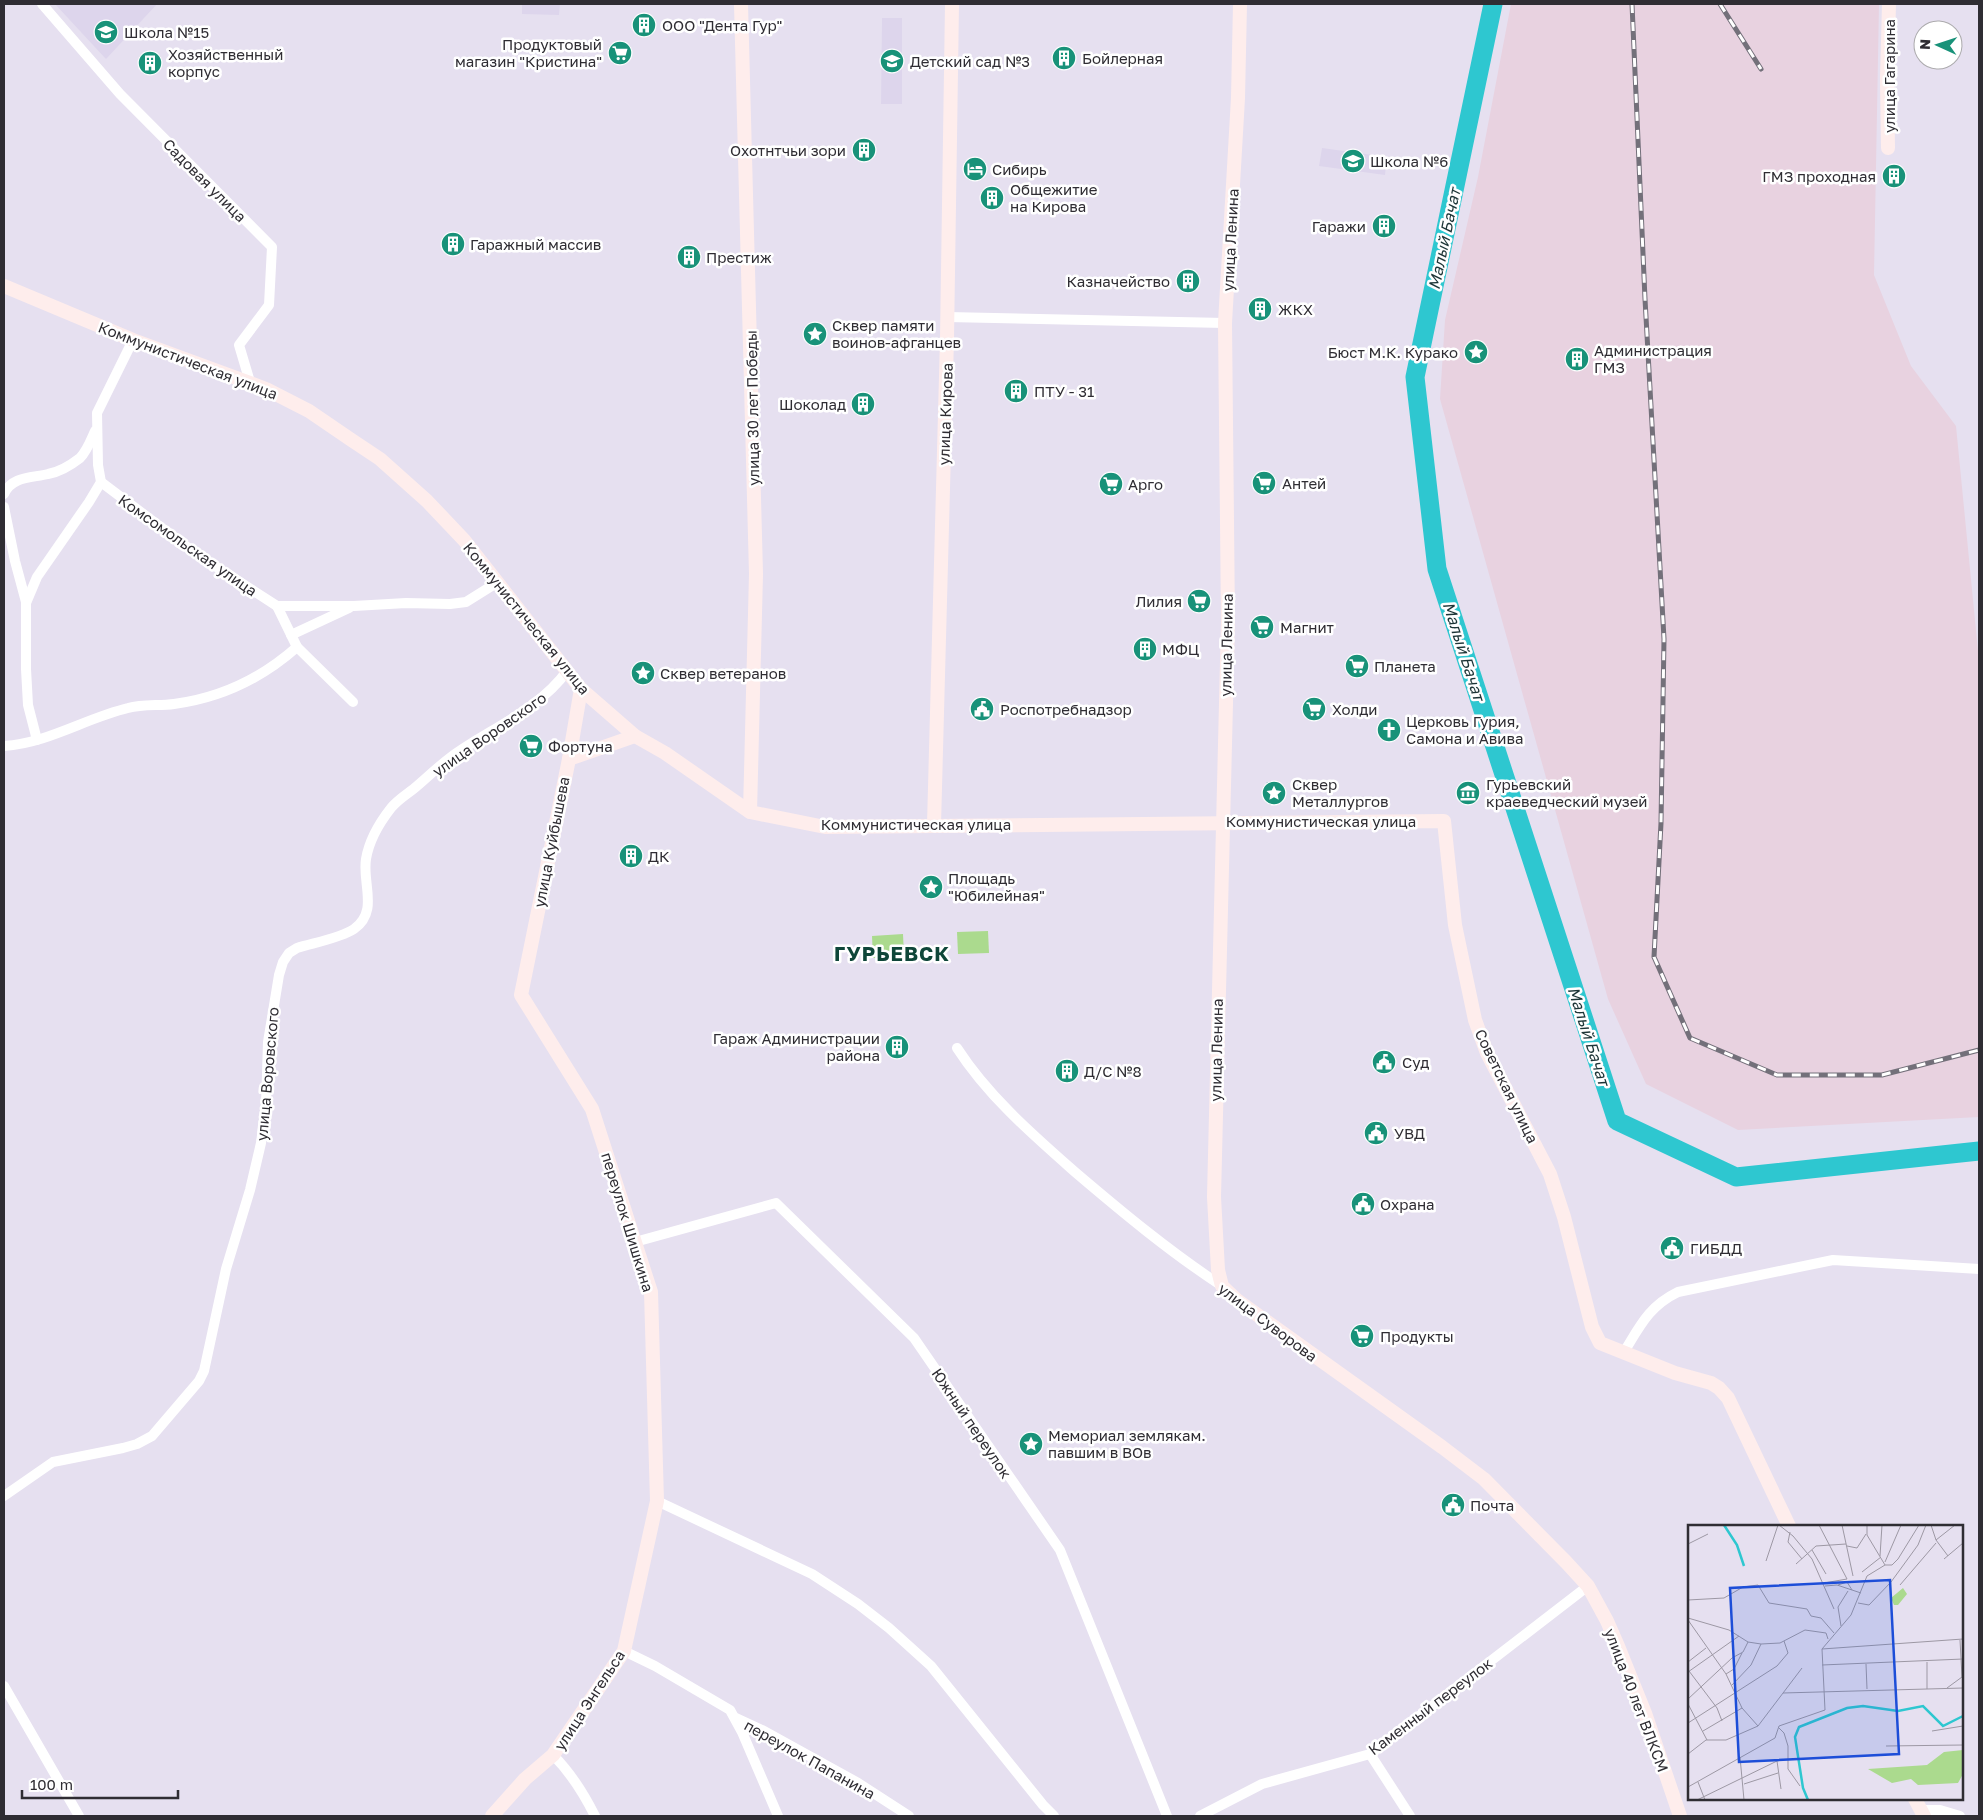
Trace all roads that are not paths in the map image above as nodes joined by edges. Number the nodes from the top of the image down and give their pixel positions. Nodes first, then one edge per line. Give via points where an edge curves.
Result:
1 (42, 4) edge
2 (741, 4) edge
3 (952, 4) edge
4 (1240, 4) edge
5 (1889, 4) edge
6 (1888, 148) dead end
7 (4, 286) edge
8 (947, 317) junction
9 (1225, 323) junction
10 (133, 340) junction
11 (250, 382) junction
12 (97, 428) junction
13 (101, 482) junction
14 (4, 494) edge
15 (4, 507) edge
16 (498, 582) junction
17 (26, 604) junction
18 (277, 606) junction
19 (354, 606) junction
20 (291, 635) junction
21 (297, 647) junction
22 (567, 671) junction
23 (581, 689) junction
24 (353, 702) dead end
25 (635, 736) junction
26 (37, 740) junction
27 (4, 746) edge
28 (569, 758) junction
29 (750, 812) junction
30 (1444, 821) joint
31 (1222, 822) junction
32 (934, 825) junction
33 (521, 996) joint
34 (957, 1048) dead end
35 (635, 1242) junction
36 (1979, 1269) edge
37 (1222, 1286) junction
38 (1624, 1352) junction
39 (4, 1496) edge
40 (657, 1501) junction
41 (1789, 1525) edge
42 (1588, 1586) junction
43 (624, 1651) junction
44 (4, 1686) edge
45 (736, 1718) junction
46 (1370, 1754) junction
47 (553, 1755) junction
48 (1920, 1808) edge
49 (79, 1816) edge
50 (492, 1816) edge
51 (595, 1816) edge
52 (778, 1816) edge
53 (910, 1816) edge
54 (1054, 1816) edge
55 (1167, 1816) edge
56 (1200, 1816) edge
57 (1410, 1816) edge
58 (1680, 1816) edge
59 (1960, 1816) edge

1 - 11 street, Садовая улица via 120,94 272,247 270,305 239,345
2 - 29 street, улица 30 лет Победы via 756,574
3 - 8 street, улица Кирова
4 - 9 street, улица Ленина
5 - 6 street, улица Гагарина
7 - 10 street, Коммунистическая улица
8 - 9 street
8 - 32 street, улица Кирова
9 - 31 street, улица Ленина via 1228,620
10 - 11 street, Коммунистическая улица
10 - 12 street via 97,412
11 - 16 street, Коммунистическая улица via 309,411 380,459 427,500
12 - 13 street
12 - 14 street via 86,449 74,462 50,474 15,481
13 - 17 street via 37,577
13 - 18 street, Комсомольская улица via 195,553
15 - 17 street
16 - 19 street via 466,602
16 - 22 street, Коммунистическая улица
17 - 26 street via 28,705
18 - 19 street
18 - 20 street
19 - 20 street
20 - 21 street
21 - 24 street
21 - 26 street via 277,665 240,686 183,703 129,708
22 - 23 street, Коммунистическая улица
22 - 39 street, улица Воровского via 558,684 519,714 459,751 392,806 373,837 366,857 368,912 362,922 353,930 297,948 282,962 268,1042 261,1143 199,1381 152,1436 124,1448 53,1462
23 - 25 street, Коммунистическая улица
23 - 28 street
25 - 28 street, улица Куйбышева
25 - 29 street, Коммунистическая улица
26 - 27 street
28 - 33 street, улица Куйбышева
29 - 32 street, Коммунистическая улица via 825,827
30 - 31 street, Коммунистическая улица
30 - 38 street, Советская улица via 1455,925 1475,1020 1487,1053 1550,1174 1592,1326 1600,1343
31 - 32 street, Коммунистическая улица
31 - 37 street, улица Ленина via 1214,1197 1215,1254
33 - 35 street, переулок Шишкина via 592,1109
34 - 37 street, улица Суворова via 972,1072 1042,1144 1128,1217
35 - 40 street, переулок Шишкина via 651,1292
35 - 55 street, Южный переулок via 776,1203 914,1338 1060,1550
36 - 38 street via 1834,1260 1678,1292 1663,1299 1648,1313
37 - 42 street, улица Суворова via 1260,1318 1442,1446 1484,1480
38 - 41 street via 1719,1388 1728,1398
40 - 43 street, улица Энгельса
40 - 54 street via 812,1574 889,1628 930,1666
42 - 46 street, Каменный переулок
42 - 58 street, улица 40 лет ВЛКСМ via 1607,1620 1645,1713
43 - 45 street via 720,1703
43 - 47 street, улица Энгельса
44 - 49 street
45 - 52 street
45 - 53 street, переулок Папанина via 858,1783
46 - 56 street, Каменный переулок via 1262,1784
46 - 57 street
47 - 50 street, улица Энгельса
47 - 51 street via 586,1797
48 - 59 street

